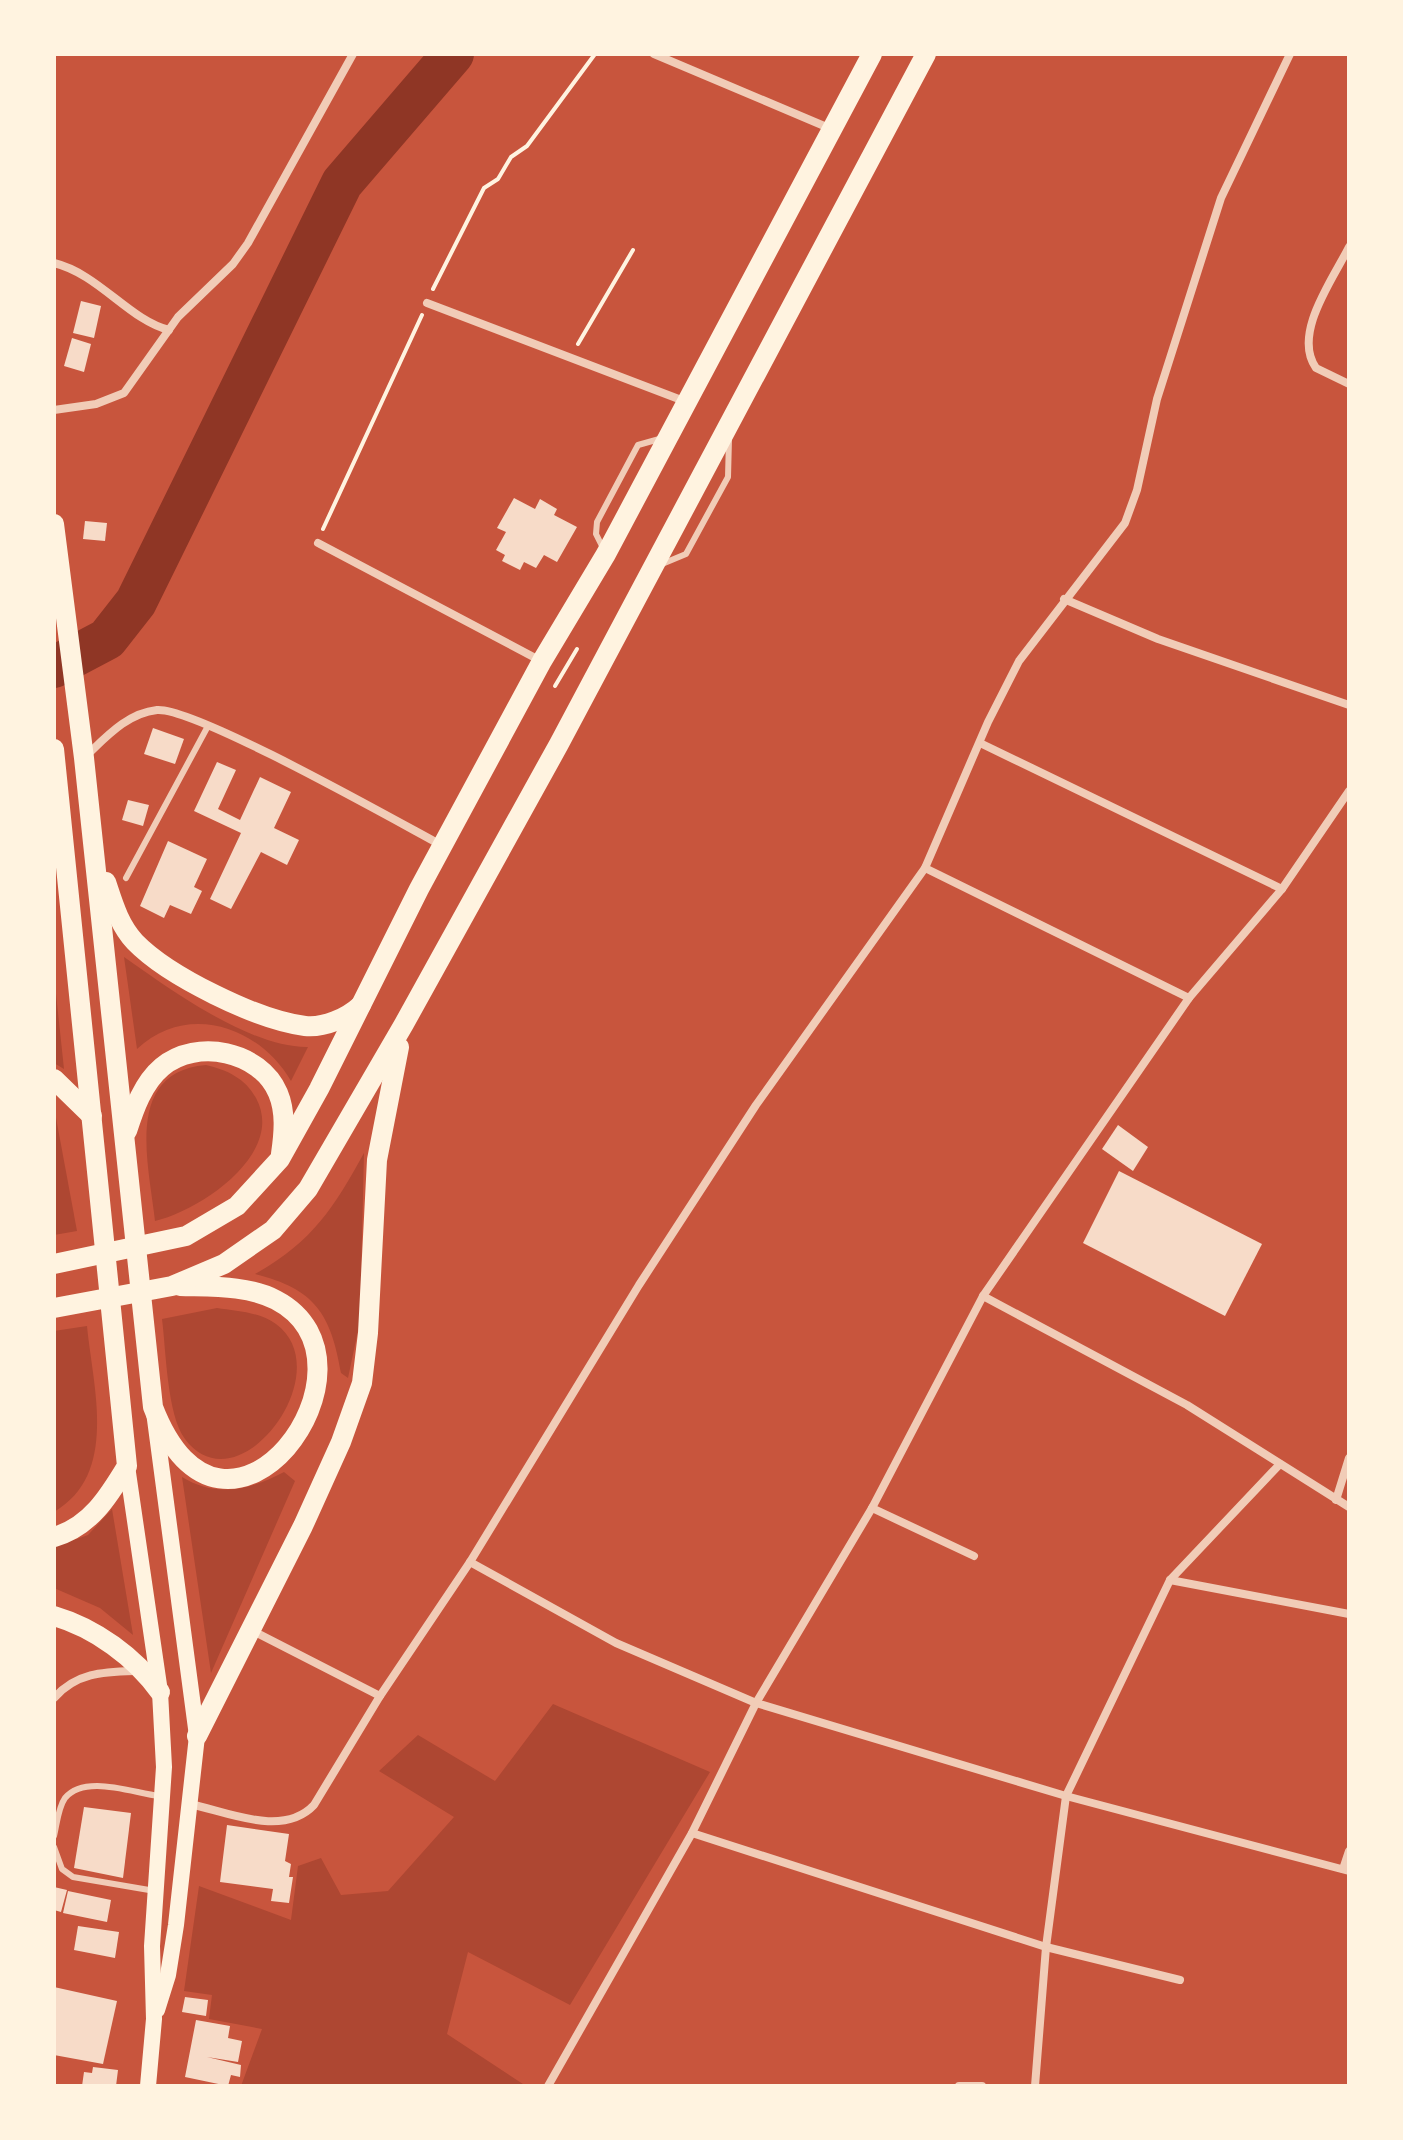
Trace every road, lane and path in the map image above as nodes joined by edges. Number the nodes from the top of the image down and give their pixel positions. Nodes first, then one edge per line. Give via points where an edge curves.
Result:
1 (353, 54) edge
2 (595, 54) edge
3 (654, 54) edge
4 (872, 54) edge
5 (926, 54) edge
6 (1290, 54) edge
7 (830, 129) junction
8 (1349, 247) edge
9 (633, 250) dead end
10 (54, 263) edge
11 (427, 303) junction
12 (169, 330) junction
13 (567, 358) junction
14 (1349, 384) edge
15 (685, 402) junction
16 (54, 410) edge
17 (54, 524) edge
18 (318, 543) joint
19 (1064, 599) junction
20 (542, 661) junction
21 (1349, 705) edge
22 (208, 726) junction
23 (980, 743) junction
24 (54, 749) edge
25 (83, 750) junction
26 (1349, 791) edge
27 (56, 797) edge
28 (87, 797) junction
29 (444, 846) junction
30 (925, 868) junction
31 (126, 878) dead end
32 (1282, 889) junction
33 (1189, 998) junction
34 (361, 1005) junction
35 (404, 1024) junction
36 (54, 1079) edge
37 (93, 1126) junction
38 (125, 1139) junction
39 (280, 1159) junction
40 (54, 1264) edge
41 (172, 1286) junction
42 (983, 1296) junction
43 (54, 1308) edge
44 (152, 1403) junction
45 (1349, 1458) edge
46 (126, 1459) junction
47 (1280, 1464) junction
48 (1336, 1500) junction
49 (1349, 1507) edge
50 (872, 1508) junction
51 (54, 1537) edge
52 (974, 1556) dead end
53 (470, 1562) junction
54 (1170, 1580) junction
55 (1349, 1614) edge
56 (54, 1616) edge
57 (250, 1629) junction
58 (144, 1671) junction
59 (160, 1692) junction
60 (380, 1696) junction
61 (54, 1698) edge
62 (756, 1703) junction
63 (196, 1729) junction
64 (1066, 1796) junction
65 (162, 1797) junction
66 (188, 1804) junction
67 (692, 1833) junction
68 (54, 1836) edge
69 (54, 1847) edge
70 (1349, 1851) edge
71 (1346, 1870) edge
72 (155, 1891) junction
73 (1046, 1947) junction
74 (1180, 1980) dead end
75 (154, 2019) junction
76 (148, 2086) edge
77 (548, 2086) edge
78 (959, 2086) edge
79 (982, 2086) edge
80 (1035, 2086) edge

1 - 12 street via 248,243
2 - 11 path via 527,146 484,188
3 - 7 street
4 - 7 main road
5 - 35 main road
6 - 19 street via 1221,198 1157,399 1125,523
7 - 15 main road
8 - 14 street via 1310,328 1309,357 1316,368
9 - 13 path
10 - 12 street
11 - 13 street
11 - 18 path
12 - 16 street via 124,393 96,404
13 - 15 street
15 - 20 main road via 606,554
17 - 25 main road
18 - 20 street
19 - 21 street via 1158,639
19 - 23 street via 1019,661
20 - 29 main road
22 - 25 street via 160,710 140,714
22 - 29 street
22 - 31 lane
23 - 30 street
23 - 32 street
24 - 27 main road
25 - 28 main road
26 - 32 street
27 - 37 main road via 72,903
28 - 34 main road via 115,910 149,954 226,1000 305,1026 340,1019
28 - 38 main road
29 - 34 main road
30 - 33 street
30 - 53 street via 756,1105
32 - 33 street
33 - 42 street
34 - 39 main road
35 - 41 main road via 324,1164 289,1213 243,1253
35 - 57 main road via 377,1160 362,1383 341,1442
36 - 37 main road
37 - 46 main road
38 - 39 main road via 136,1104 160,1068 189,1053 209,1050 241,1058 267,1075 282,1105
38 - 44 main road
39 - 40 main road via 237,1206 186,1236
41 - 43 main road
41 - 44 main road via 245,1291 289,1308 306,1324 315,1343 316,1387 301,1426 281,1457 251,1476 233,1479 207,1473 178,1457
42 - 47 street via 1187,1405
42 - 50 street
44 - 63 main road
45 - 48 street
46 - 51 main road via 110,1494 87,1519
46 - 59 main road
47 - 48 street
47 - 54 street
48 - 49 street
50 - 52 street
50 - 62 street
53 - 60 street
53 - 62 street via 616,1643
54 - 55 street
54 - 64 street
56 - 58 main road via 103,1638
57 - 60 street
57 - 63 main road
58 - 59 main road
58 - 61 street via 92,1673 75,1679
59 - 65 main road
60 - 66 street via 314,1805 300,1817 275,1823
62 - 64 street
62 - 67 street
63 - 66 main road
64 - 71 street
64 - 73 street
65 - 68 lane via 78,1788 61,1806
65 - 72 main road
66 - 75 main road via 170,1962
67 - 73 street
67 - 77 street
69 - 72 lane via 62,1869 73,1877
70 - 71 street
72 - 75 main road
73 - 74 street
73 - 80 street
75 - 76 main road
78 - 79 street

